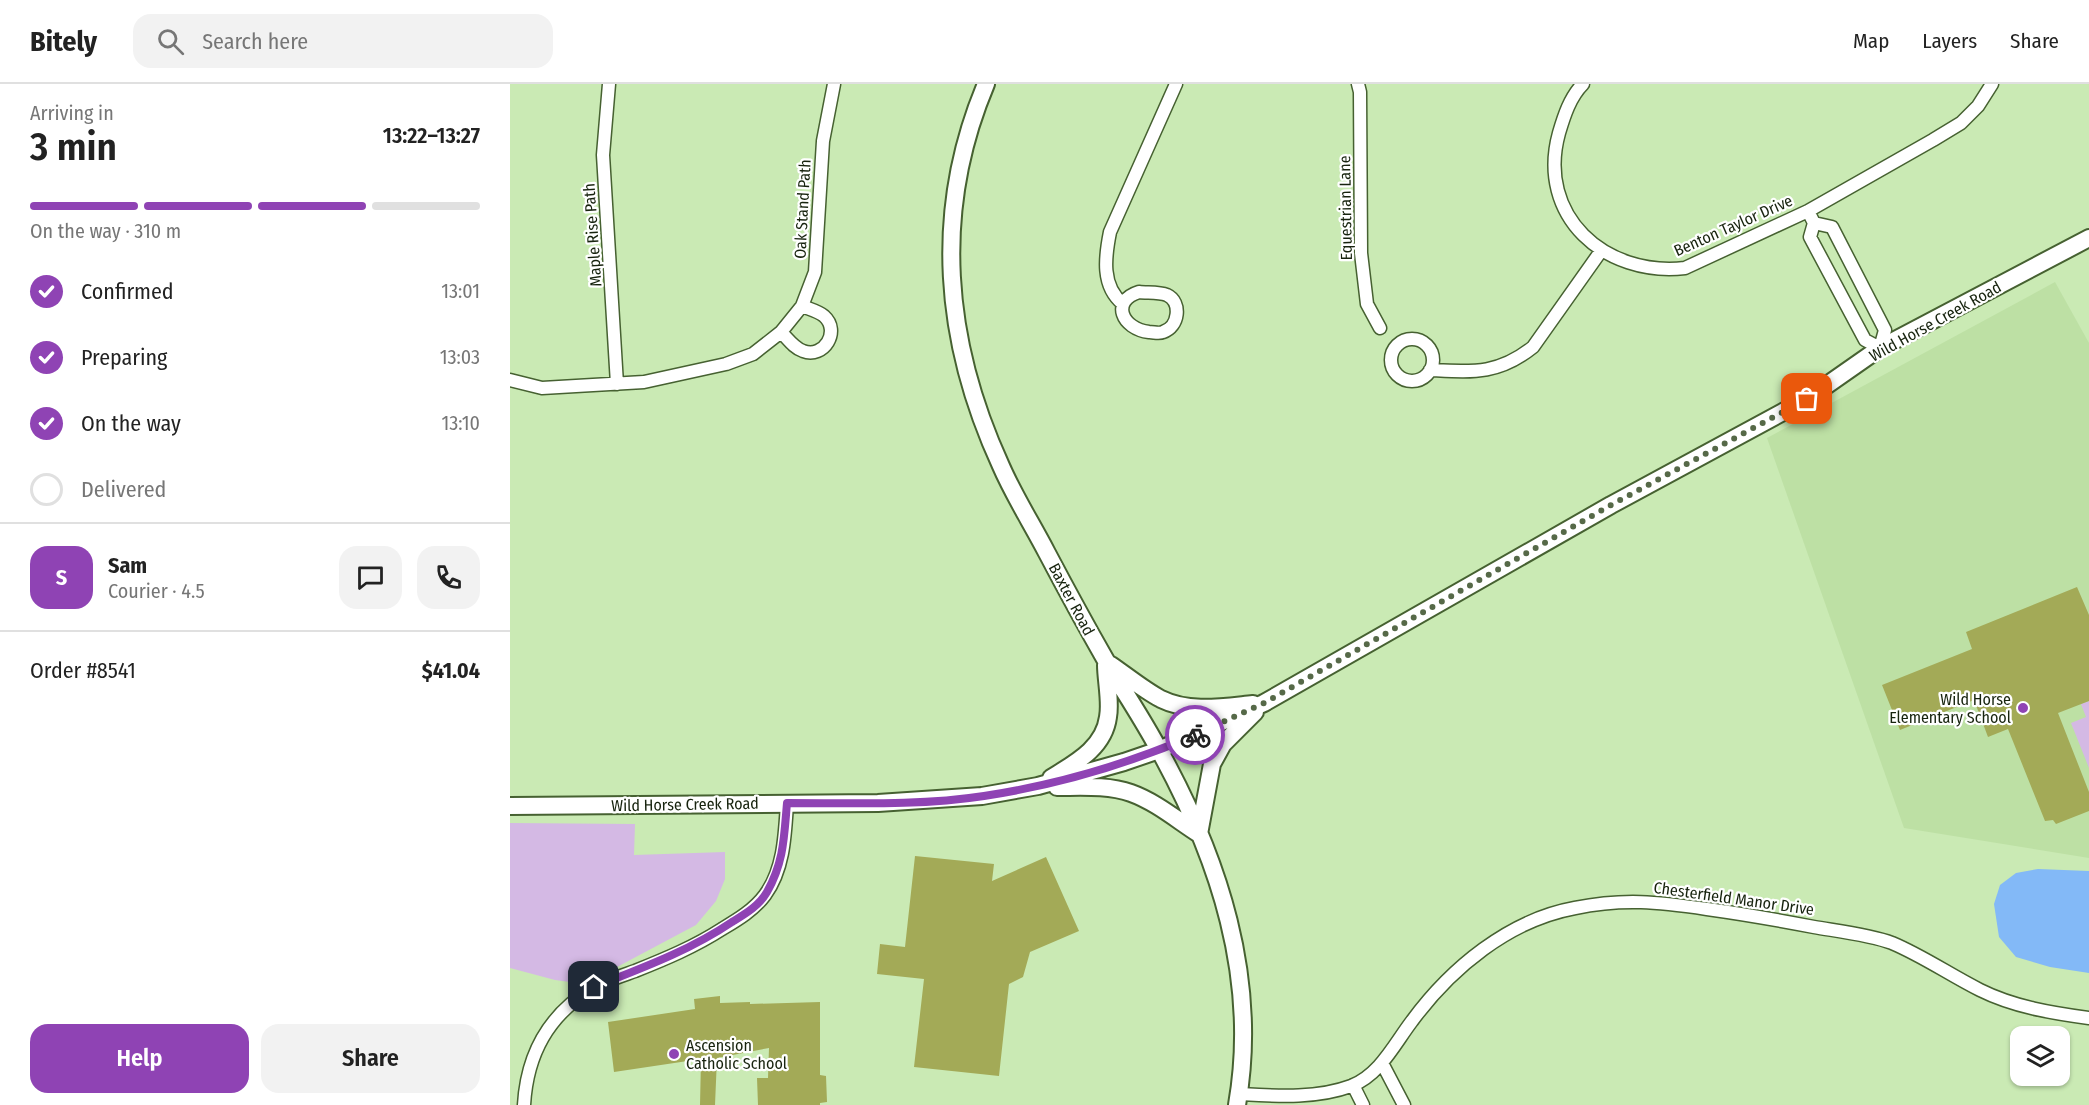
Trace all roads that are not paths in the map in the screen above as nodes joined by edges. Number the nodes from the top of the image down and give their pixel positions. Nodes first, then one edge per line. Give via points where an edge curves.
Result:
1 (609, 84) edge
2 (834, 84) edge
3 (986, 84) edge
4 (1176, 84) edge
5 (1358, 84) edge
6 (1583, 84) edge
7 (1992, 84) edge
8 (1808, 210) junction
9 (1814, 223) junction
10 (2089, 238) edge
11 (1601, 251) junction
12 (1124, 304) junction
13 (802, 306) junction
14 (782, 332) junction
15 (1395, 346) junction
16 (1880, 348) junction
17 (1430, 370) junction
18 (510, 380) edge
19 (617, 384) junction
20 (1105, 661) junction
21 (1264, 703) junction
22 (1159, 750) junction
23 (1038, 786) junction
24 (787, 803) junction
25 (510, 806) edge
26 (1199, 834) junction
27 (2089, 1018) edge
28 (1383, 1063) junction
29 (1353, 1085) junction
30 (1238, 1100) edge
31 (524, 1105) edge
32 (1363, 1105) edge
33 (1404, 1105) edge

1 - 19 street, Maple Rise Path via 603,156
2 - 13 street, Oak Stand Path via 823,141 815,272
3 - 20 main road, Baxter Road via 959,169 954,211 950,252 959,340 1001,467
4 - 12 street via 1110,232 1107,275 1113,296
5 - 15 street, Equestrian Lane via 1361,253 1367,304
6 - 11 street, Benton Taylor Drive via 1563,120 1555,150 1556,188 1571,219
7 - 8 street, Benton Taylor Drive via 1961,123
8 - 9 street
8 - 11 street, Benton Taylor Drive via 1685,268 1656,269 1627,263
9 - 16 street via 1810,237 1865,340
9 - 16 street via 1832,227 1885,330
10 - 16 main road, Wild Horse Creek Road
11 - 17 street via 1533,347 1519,358 1489,370
12 - 12 street via 1126,321 1140,331 1164,332 1177,317 1175,304 1166,294 1139,292
13 - 14 street, Oak Stand Path
13 - 14 street via 828,321 831,334 825,347 812,353 799,350
14 - 19 street, Oak Stand Path via 753,354 726,364
15 - 17 street via 1410,339 1422,342 1432,357
15 - 17 street via 1391,362 1401,378 1420,379
16 - 21 main road, Wild Horse Creek Road via 1807,399 1611,505
18 - 19 street, Oak Stand Path via 542,388
20 - 21 main road via 1162,699 1181,705 1204,708
20 - 22 main road, Baxter Road
20 - 23 main road via 1108,717 1101,737 1089,753
21 - 22 main road, Wild Horse Creek Road
21 - 26 main road via 1223,744 1212,764
22 - 23 main road, Wild Horse Creek Road
22 - 26 main road, Baxter Road
23 - 24 main road, Wild Horse Creek Road via 929,801
23 - 26 main road via 1130,792
24 - 25 main road, Wild Horse Creek Road
24 - 31 street via 784,849 778,869 752,909 705,940 594,987 565,1008 536,1050 525,1082
26 - 30 main road, Baxter Road via 1218,881 1235,946 1243,1054
27 - 28 street, Chesterfield Manor Drive via 2037,1010 1982,991 1890,942 1745,913 1662,902 1620,901 1573,908 1500,938 1464,964 1435,993
28 - 29 street, Chesterfield Manor Drive
28 - 33 street
29 - 30 street, Chesterfield Manor Drive via 1323,1093
29 - 32 street

